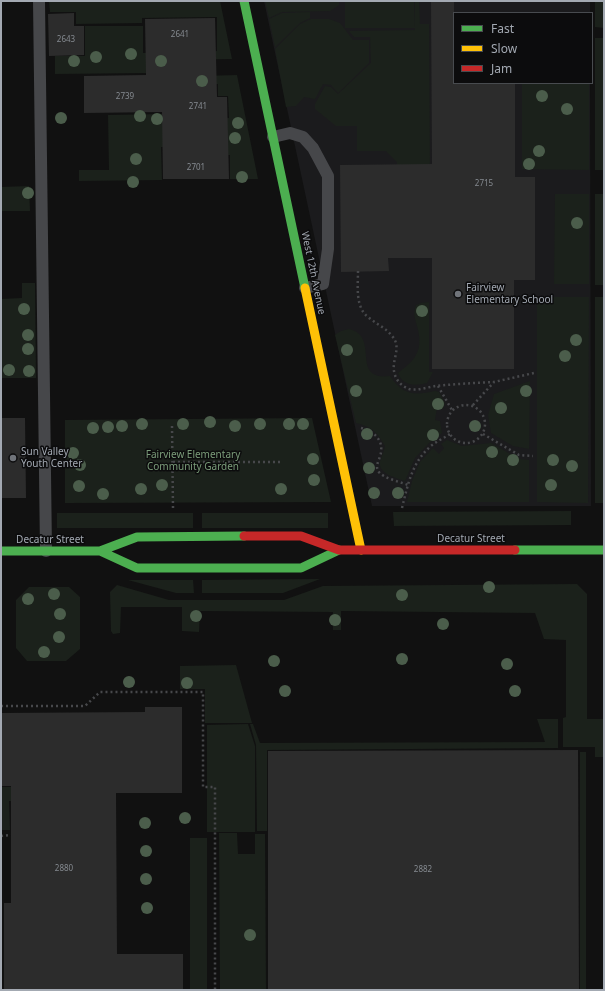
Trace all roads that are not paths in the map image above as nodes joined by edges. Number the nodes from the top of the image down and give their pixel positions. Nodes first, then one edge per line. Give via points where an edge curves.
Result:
1 (39, 1) edge
2 (244, 1) edge
3 (273, 136) junction
4 (305, 288) junction
5 (339, 550) junction
6 (361, 550) junction
7 (604, 550) edge
8 (1, 551) edge
9 (46, 551) junction
10 (100, 551) junction

1 - 9 lane
2 - 3 street, West 12th Avenue
3 - 4 street, West 12th Avenue
3 - 4 lane via 290,133 302,137 313,148 328,176 328,249 322,284
4 - 6 street, West 12th Avenue
5 - 6 street, Decatur Street
5 - 10 street, Decatur Street via 301,536 198,536 137,537
5 - 10 street, Decatur Street via 301,568 137,568
6 - 7 street, Decatur Street
8 - 9 street, Decatur Street
9 - 10 street, Decatur Street

